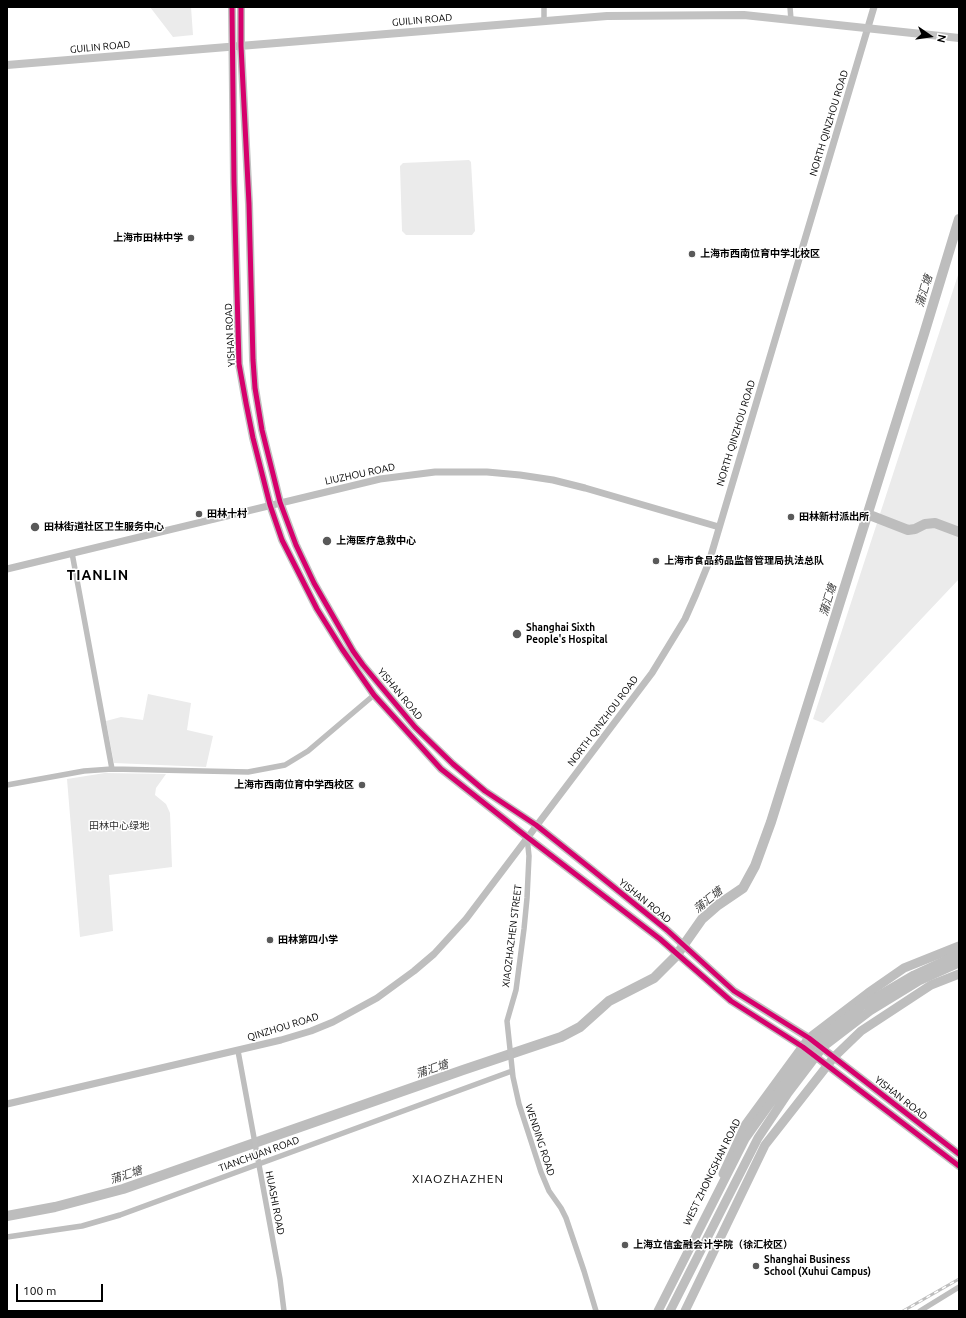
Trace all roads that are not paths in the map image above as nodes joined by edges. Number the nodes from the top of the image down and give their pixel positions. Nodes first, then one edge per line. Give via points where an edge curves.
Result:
1 (232, 7) edge
2 (241, 7) edge
3 (544, 7) edge
4 (790, 7) edge
5 (874, 7) edge
6 (544, 20) junction
7 (790, 20) junction
8 (868, 28) junction
9 (959, 38) edge
10 (241, 46) junction
11 (232, 47) junction
12 (7, 65) edge
13 (280, 502) junction
14 (270, 505) junction
15 (719, 527) junction
16 (72, 553) junction
17 (7, 569) edge
18 (374, 695) junction
19 (112, 769) junction
20 (7, 785) edge
21 (536, 825) junction
22 (527, 837) junction
23 (959, 946) edge
24 (959, 954) edge
25 (959, 963) edge
26 (959, 974) edge
27 (810, 1038) junction
28 (803, 1047) junction
29 (238, 1051) junction
30 (834, 1057) junction
31 (511, 1060) joint
32 (826, 1067) junction
33 (512, 1071) junction
34 (7, 1104) edge
35 (959, 1154) edge
36 (258, 1163) junction
37 (959, 1166) edge
38 (7, 1237) edge
39 (959, 1287) edge
40 (284, 1311) edge
41 (596, 1311) edge
42 (658, 1311) edge
43 (670, 1311) edge
44 (686, 1311) edge
45 (920, 1311) edge

1 - 11 main road, YISHAN ROAD
2 - 10 main road, YISHAN ROAD
3 - 6 street
4 - 7 street
5 - 8 street, NORTH QINZHOU ROAD
6 - 7 main road, GUILIN ROAD via 607,16 744,15
6 - 10 main road, GUILIN ROAD
7 - 8 main road, GUILIN ROAD
8 - 9 main road, GUILIN ROAD
8 - 15 street, NORTH QINZHOU ROAD
10 - 11 main road, GUILIN ROAD
10 - 13 main road, YISHAN ROAD via 255,388 262,430
11 - 12 main road, GUILIN ROAD
11 - 14 main road, YISHAN ROAD via 239,364 253,438
13 - 14 street, LIUZHOU ROAD
13 - 15 street, LIUZHOU ROAD via 380,478 435,472 487,472 537,477 569,484
13 - 21 main road, YISHAN ROAD via 305,565 363,665 436,749 485,791
14 - 16 street, LIUZHOU ROAD
14 - 18 main road, YISHAN ROAD via 282,540 318,609
15 - 21 street, NORTH QINZHOU ROAD via 703,578 670,645 632,700
16 - 17 street, LIUZHOU ROAD
16 - 19 street
18 - 19 street via 314,746 285,765 248,772
18 - 22 main road, YISHAN ROAD via 441,769
19 - 20 street via 84,771
21 - 22 street, QINZHOU ROAD
21 - 27 main road, YISHAN ROAD via 667,930 734,991
22 - 28 main road, YISHAN ROAD via 660,939 731,1001
22 - 29 street, QINZHOU ROAD via 451,936 396,986 333,1022 311,1031
22 - 31 street, XIAOZHAZHEN STREET via 527,898 521,960 507,1021
23 - 27 main road, WEST ZHONGSHAN ROAD via 904,968
24 - 42 main road via 914,975 863,1005 813,1045 746,1140
25 - 43 main road via 919,981 870,1011 823,1048 788,1093 758,1138
26 - 30 main road via 931,985 861,1031
27 - 28 main road, WEST ZHONGSHAN ROAD
27 - 30 main road, YISHAN ROAD
28 - 32 main road, YISHAN ROAD
28 - 42 main road, WEST ZHONGSHAN ROAD via 746,1124
29 - 34 street, QINZHOU ROAD
29 - 36 street, HUASHI ROAD
30 - 32 main road
30 - 35 main road, YISHAN ROAD
31 - 33 street, WENDING ROAD
32 - 37 main road, YISHAN ROAD
32 - 44 main road via 765,1145
33 - 36 street, TIANCHUAN ROAD
33 - 41 street, WENDING ROAD via 519,1104 541,1172 549,1191 566,1218
36 - 38 street, TIANCHUAN ROAD via 101,1221
36 - 40 street, HUASHI ROAD
39 - 45 street

